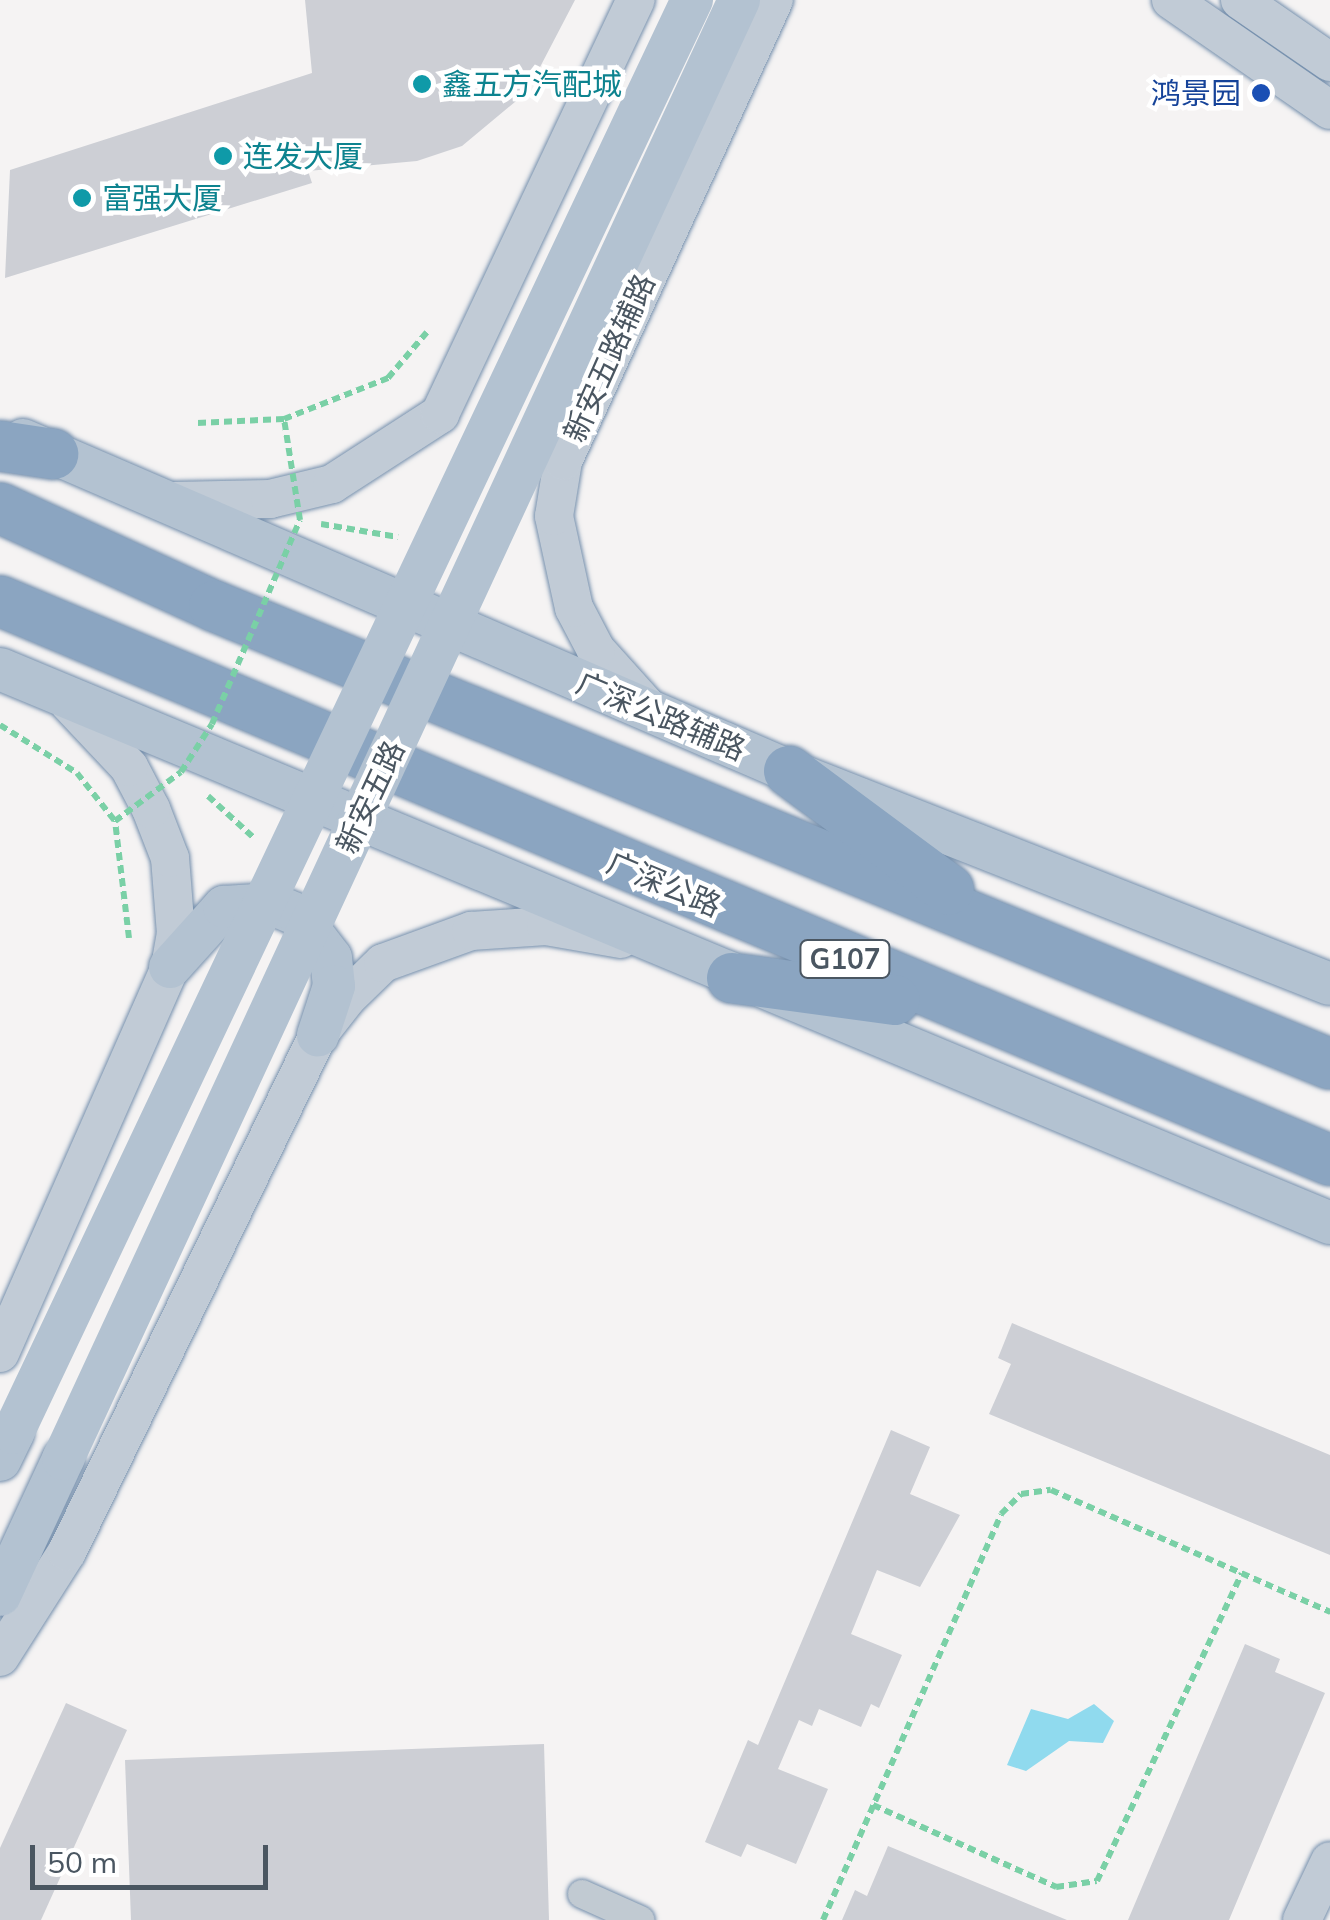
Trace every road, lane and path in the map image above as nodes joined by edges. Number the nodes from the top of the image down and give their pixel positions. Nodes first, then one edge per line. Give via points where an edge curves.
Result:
1 (636, 0) edge
2 (692, 0) edge
3 (739, 0) edge
4 (774, 0) edge
5 (1171, 0) edge
6 (1240, 0) edge
7 (1330, 62) edge
8 (1330, 110) edge
9 (427, 332) dead end
10 (284, 419) junction
11 (196, 422) dead end
12 (0, 430) edge
13 (0, 446) edge
14 (54, 454) junction
15 (163, 501) junction
16 (0, 508) edge
17 (300, 520) junction
18 (412, 540) dead end
19 (0, 602) edge
20 (0, 669) edge
21 (68, 702) junction
22 (651, 712) junction
23 (0, 725) edge
24 (789, 771) junction
25 (181, 772) junction
26 (115, 821) junction
27 (264, 847) dead end
28 (1010, 935) junction
29 (129, 938) dead end
30 (652, 944) junction
31 (170, 968) junction
32 (732, 978) junction
33 (1330, 984) edge
34 (966, 1009) junction
35 (318, 1035) junction
36 (1330, 1064) edge
37 (1330, 1160) edge
38 (1330, 1223) edge
39 (0, 1353) edge
40 (7, 1446) edge
41 (1242, 1573) junction
42 (0, 1594) edge
43 (1330, 1612) edge
44 (0, 1657) edge
45 (873, 1805) junction
46 (1330, 1861) edge
47 (582, 1894) dead end
48 (640, 1920) edge
49 (823, 1920) edge
50 (1302, 1920) edge

1 - 15 main road via 440,414 332,484 270,499
2 - 40 main road, 新安五路, bridge
3 - 42 main road, 新安五路, bridge
4 - 22 main road, 新安五路辅路 via 584,409 554,516 574,608 596,650
5 - 8 main road
6 - 7 main road
9 - 10 path via 388,378
10 - 11 path, bridge
10 - 17 path, bridge
12 - 14 main road, 广深公路辅路
13 - 14 highway
14 - 15 main road, 广深公路辅路
15 - 22 main road, 广深公路辅路
16 - 28 highway via 214,606
17 - 18 path
17 - 25 path, bridge via 212,724
19 - 34 highway, 广深公路 / G107
20 - 21 main road
21 - 30 main road
21 - 31 main road via 128,767 170,858
22 - 24 main road, 广深公路辅路
23 - 26 path via 64,762
24 - 28 highway
24 - 33 main road, 广深公路辅路
25 - 26 path, bridge
25 - 27 path
26 - 29 path, bridge
28 - 36 highway
30 - 32 main road
30 - 35 main road via 546,926 424,943 383,963
31 - 35 main road via 224,907 258,903 298,915 330,958 334,986
31 - 39 main road
32 - 34 highway
32 - 38 main road
34 - 37 highway, 广深公路 / G107
35 - 44 main road via 67,1552
41 - 43 path
41 - 45 path via 1096,1881 1056,1887
41 - 45 path via 1052,1490 1021,1494 1002,1514
45 - 49 path
46 - 50 main road
47 - 48 street

